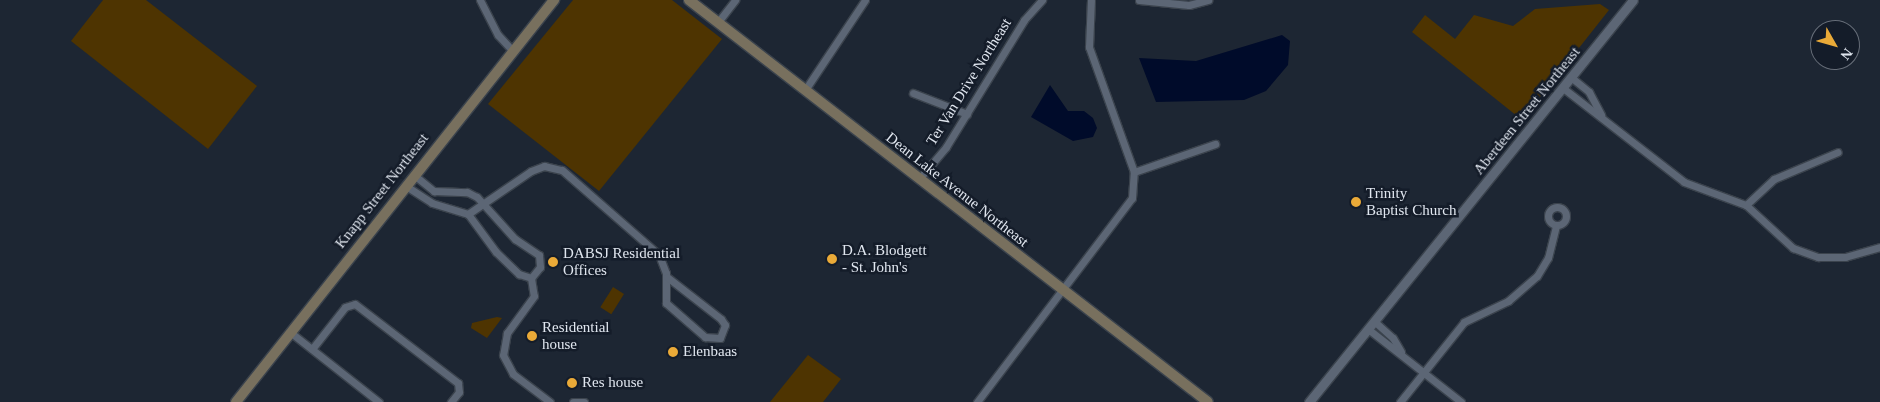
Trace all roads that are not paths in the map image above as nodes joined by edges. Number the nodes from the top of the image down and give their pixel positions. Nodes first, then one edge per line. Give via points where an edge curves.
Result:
1 (480, 0) edge
2 (554, 0) edge
3 (689, 0) edge
4 (735, 0) edge
5 (865, 0) edge
6 (1042, 0) edge
7 (1091, 0) edge
8 (1139, 0) edge
9 (1208, 0) edge
10 (1633, 0) edge
11 (718, 22) junction
12 (513, 51) junction
13 (1572, 78) junction
14 (1563, 88) junction
15 (805, 90) junction
16 (914, 94) dead end
17 (967, 114) junction
18 (1601, 116) junction
19 (1215, 144) dead end
20 (1838, 152) dead end
21 (1134, 172) junction
22 (414, 175) junction
23 (919, 179) junction
24 (406, 186) junction
25 (482, 204) junction
26 (1746, 205) junction
27 (468, 214) junction
28 (1556, 226) dead end
29 (1880, 247) edge
30 (531, 278) junction
31 (666, 278) junction
32 (1063, 291) junction
33 (1374, 321) junction
34 (1368, 329) junction
35 (290, 332) junction
36 (312, 349) junction
37 (1401, 353) junction
38 (1423, 371) junction
39 (236, 402) edge
40 (379, 402) edge
41 (451, 402) edge
42 (550, 402) edge
43 (573, 402) edge
44 (584, 402) edge
45 (977, 402) edge
46 (1208, 402) edge
47 (1309, 402) edge
48 (1400, 402) edge
49 (1461, 402) edge

1 - 12 street via 498,35
2 - 12 main road, Knapp Street Northeast
3 - 11 main road, Dean Lake Avenue Northeast
4 - 11 street
5 - 15 street
6 - 17 street, Ter Van Drive Northeast via 1024,20
7 - 21 street via 1089,47 1093,64
8 - 9 street via 1189,5
10 - 13 street, Aberdeen Street Northeast
11 - 15 main road, Dean Lake Avenue Northeast
12 - 22 main road, Knapp Street Northeast
13 - 14 street, Aberdeen Street Northeast
13 - 18 street via 1589,92
14 - 18 street
14 - 33 street, Aberdeen Street Northeast
15 - 23 main road, Dean Lake Avenue Northeast
16 - 17 street
17 - 23 street, Ter Van Drive Northeast
18 - 26 street via 1684,182
19 - 21 street
20 - 26 street via 1774,179
21 - 32 street via 1132,198
22 - 24 main road, Knapp Street Northeast
22 - 25 street via 434,191 470,193
23 - 32 main road, Dean Lake Avenue Northeast
24 - 27 street via 432,203
24 - 35 main road, Knapp Street Northeast
25 - 27 street
25 - 30 street via 515,239 539,255 540,267
25 - 31 street via 530,170 544,166 562,170 659,255
26 - 29 street via 1774,235 1818,257 1845,257
27 - 30 street via 496,252 519,274
28 - 38 street via 1548,258 1537,276 1508,301 1464,322
30 - 42 street via 534,296 507,334 503,354 513,374
31 - 31 street via 666,303 705,337 720,338 725,325 721,319
32 - 45 street
32 - 46 main road, Dean Lake Avenue Northeast
33 - 34 street, Aberdeen Street Northeast
33 - 37 street via 1393,338
34 - 37 street
34 - 47 street, Aberdeen Street Northeast
35 - 36 street
35 - 39 main road, Knapp Street Northeast
36 - 40 street
36 - 41 street via 345,307 355,304 458,383 459,392
37 - 38 street
38 - 48 street
38 - 49 street
43 - 44 street

